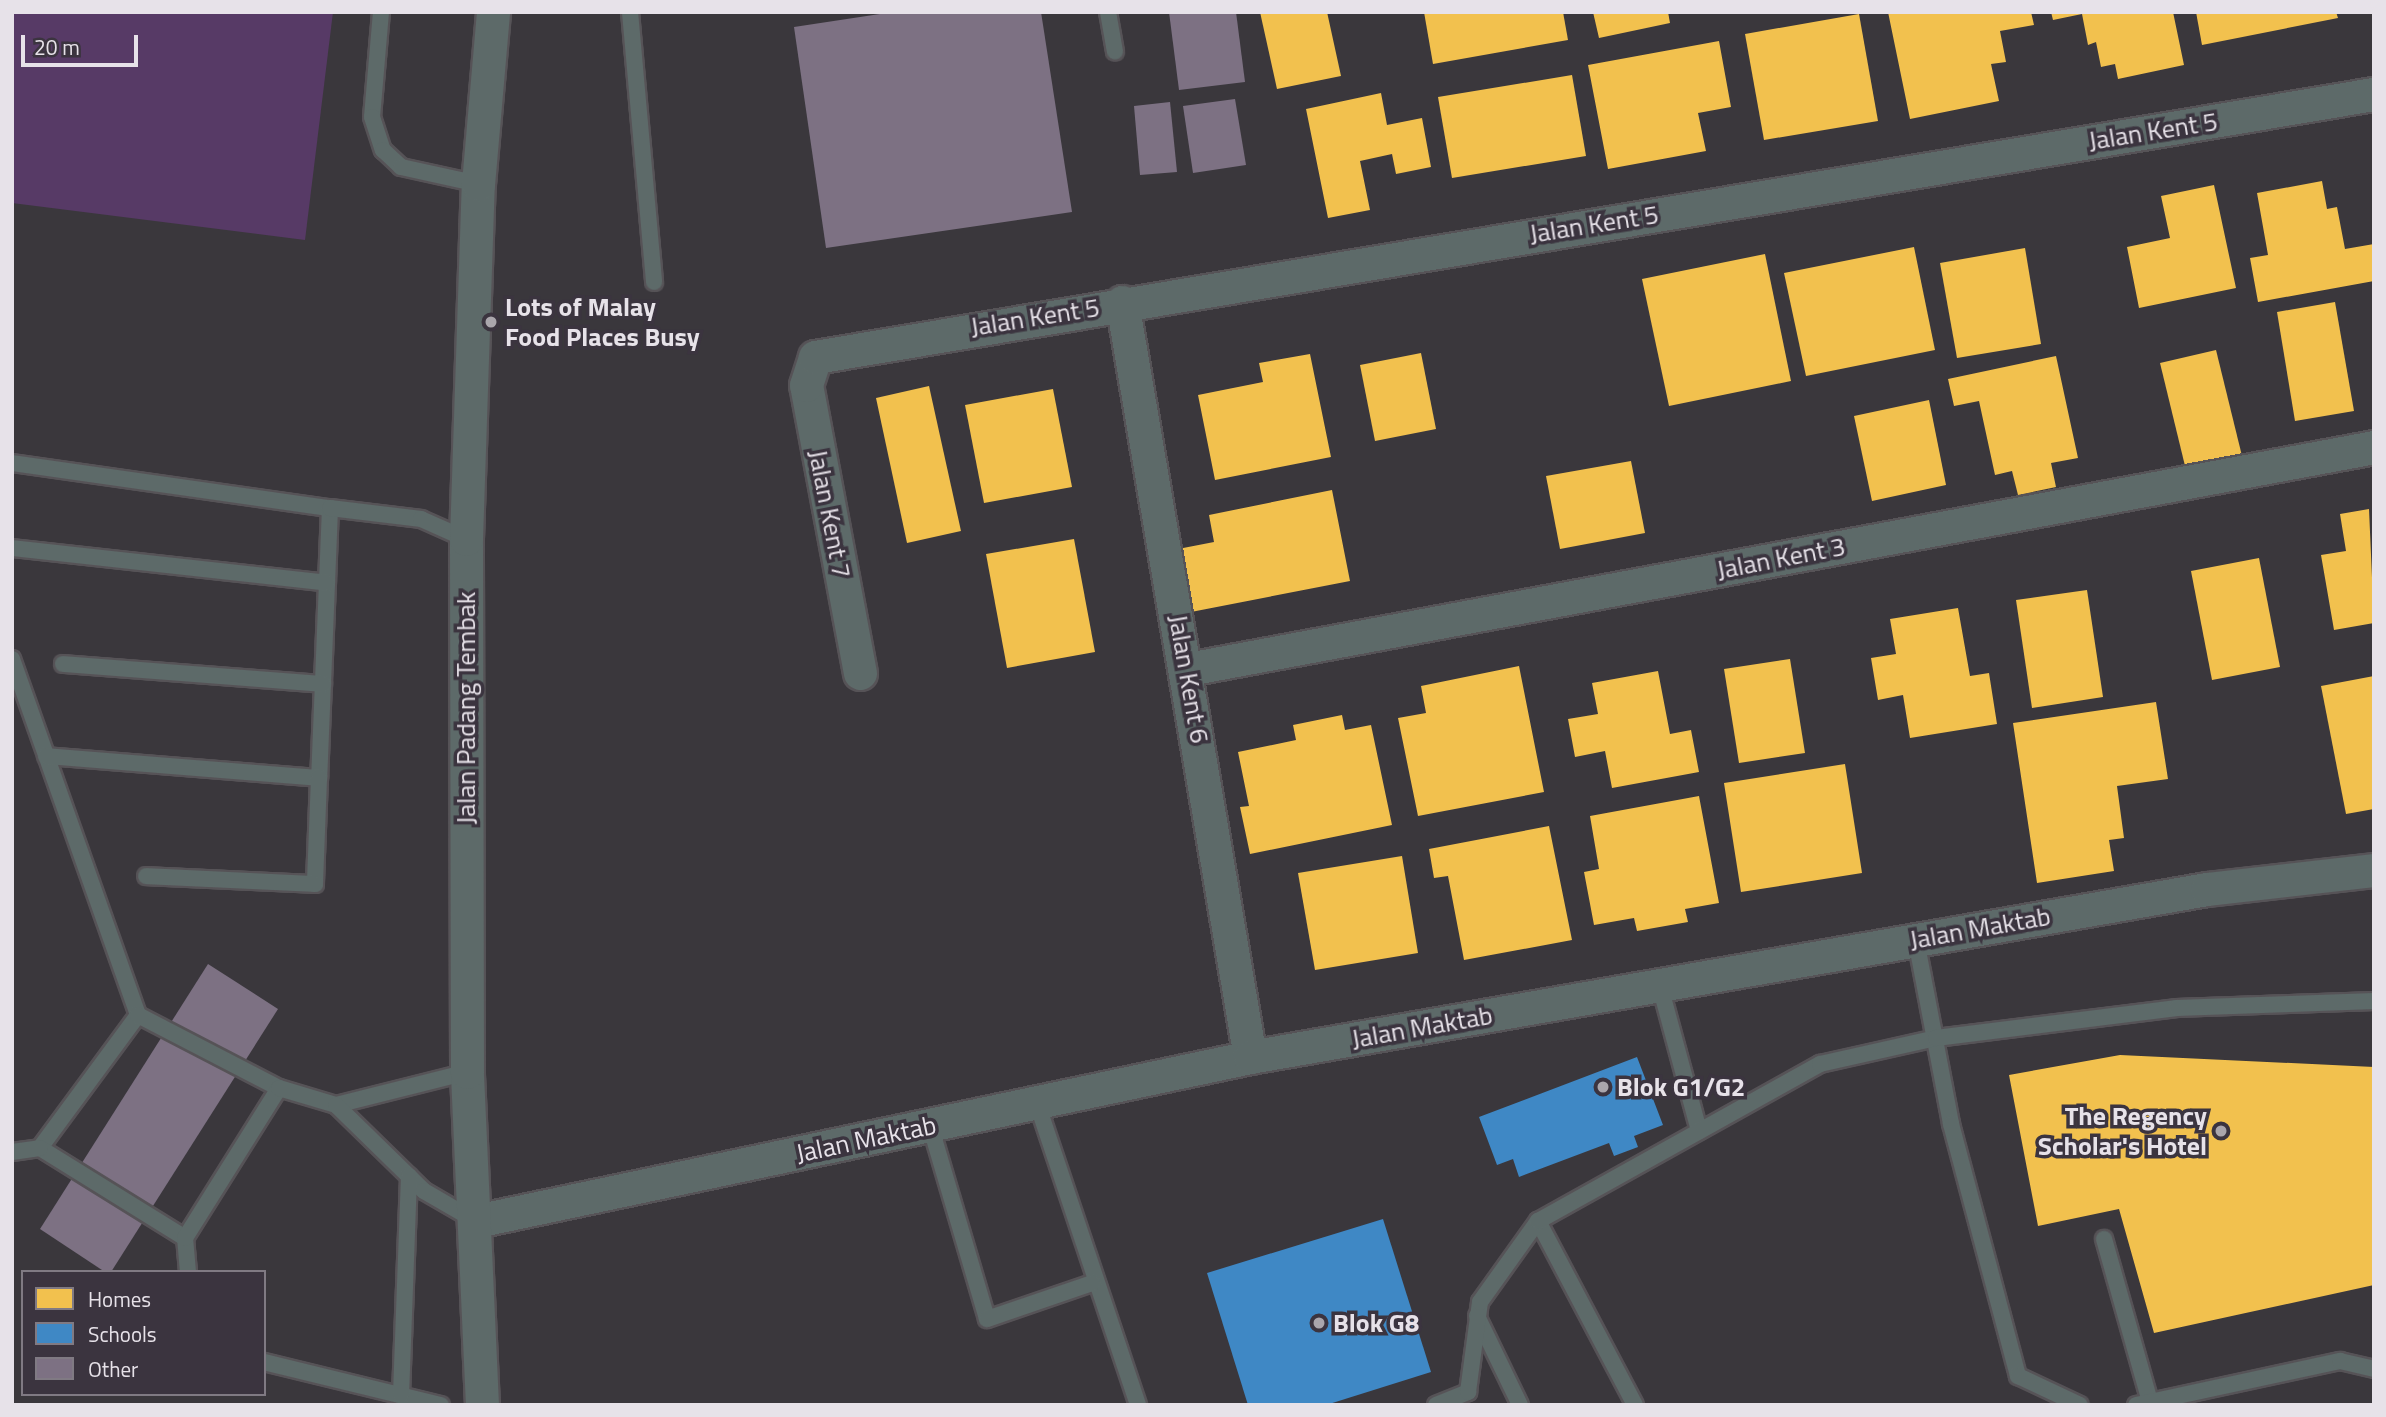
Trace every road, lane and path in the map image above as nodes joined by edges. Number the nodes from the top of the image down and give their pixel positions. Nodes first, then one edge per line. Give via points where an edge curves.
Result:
1 (381, 12) edge
2 (493, 12) edge
3 (630, 12) edge
4 (1108, 12) edge
5 (1115, 51) dead end
6 (2374, 94) edge
7 (478, 184) junction
8 (654, 282) dead end
9 (1122, 302) junction
10 (815, 357) joint
11 (2374, 447) edge
12 (12, 463) edge
13 (330, 508) junction
14 (466, 539) junction
15 (12, 548) edge
16 (327, 583) junction
17 (12, 659) edge
18 (63, 664) dead end
19 (1188, 669) junction
20 (860, 673) dead end
21 (323, 684) junction
22 (46, 756) junction
23 (319, 778) junction
24 (2374, 870) edge
25 (146, 876) dead end
26 (1916, 940) junction
27 (1660, 986) junction
28 (2374, 1001) edge
29 (138, 1015) junction
30 (1936, 1038) junction
31 (1250, 1057) junction
32 (467, 1072) junction
33 (279, 1088) junction
34 (1037, 1102) junction
35 (336, 1105) junction
36 (930, 1125) junction
37 (1699, 1131) junction
38 (40, 1148) junction
39 (12, 1152) edge
40 (409, 1176) junction
41 (476, 1221) junction
42 (1538, 1222) junction
43 (185, 1238) junction
44 (2104, 1239) dead end
45 (188, 1270) edge
46 (1092, 1283) junction
47 (1478, 1316) junction
48 (266, 1362) edge
49 (2374, 1369) edge
50 (401, 1395) junction
51 (2143, 1404) edge
52 (441, 1405) edge
53 (482, 1405) edge
54 (1138, 1405) edge
55 (1436, 1405) edge
56 (1520, 1405) edge
57 (1635, 1405) edge
58 (2080, 1405) edge

1 - 7 lane via 372,117 383,150 401,167
2 - 7 street, Jalan Padang Tembak
3 - 8 lane
4 - 5 lane
6 - 9 street, Jalan Kent 5
7 - 14 street, Jalan Padang Tembak
9 - 10 street, Jalan Kent 5
9 - 19 street, Jalan Kent 6
10 - 20 street, Jalan Kent 7 via 806,385
11 - 19 street, Jalan Kent 3
12 - 13 lane
13 - 14 lane via 421,519
13 - 16 lane
14 - 32 street, Jalan Padang Tembak
15 - 16 lane
16 - 21 lane
17 - 22 lane
18 - 21 lane
19 - 31 street, Jalan Kent 6
21 - 23 lane
22 - 23 lane
22 - 29 lane
23 - 25 lane via 315,884
24 - 26 street, Jalan Maktab via 2207,888
26 - 27 street, Jalan Maktab
26 - 30 lane
27 - 31 street, Jalan Maktab
27 - 37 lane
28 - 30 lane via 2177,1007
29 - 33 lane
29 - 38 lane
30 - 37 lane via 1821,1064
30 - 58 lane via 1951,1124 2018,1376
31 - 34 street, Jalan Maktab
32 - 35 lane
32 - 41 street, Jalan Padang Tembak
33 - 35 lane
33 - 43 lane
34 - 36 street, Jalan Maktab
34 - 46 lane
35 - 40 lane
36 - 41 street, Jalan Maktab
36 - 46 lane via 987,1320
37 - 42 lane
38 - 39 lane
38 - 43 lane
40 - 41 lane
40 - 50 lane
41 - 53 street, Jalan Padang Tembak
42 - 47 lane via 1480,1302
42 - 57 lane
43 - 45 lane
44 - 51 lane
46 - 54 lane
47 - 55 lane via 1468,1392
47 - 56 lane
48 - 50 lane
49 - 51 lane via 2340,1361
50 - 52 lane

